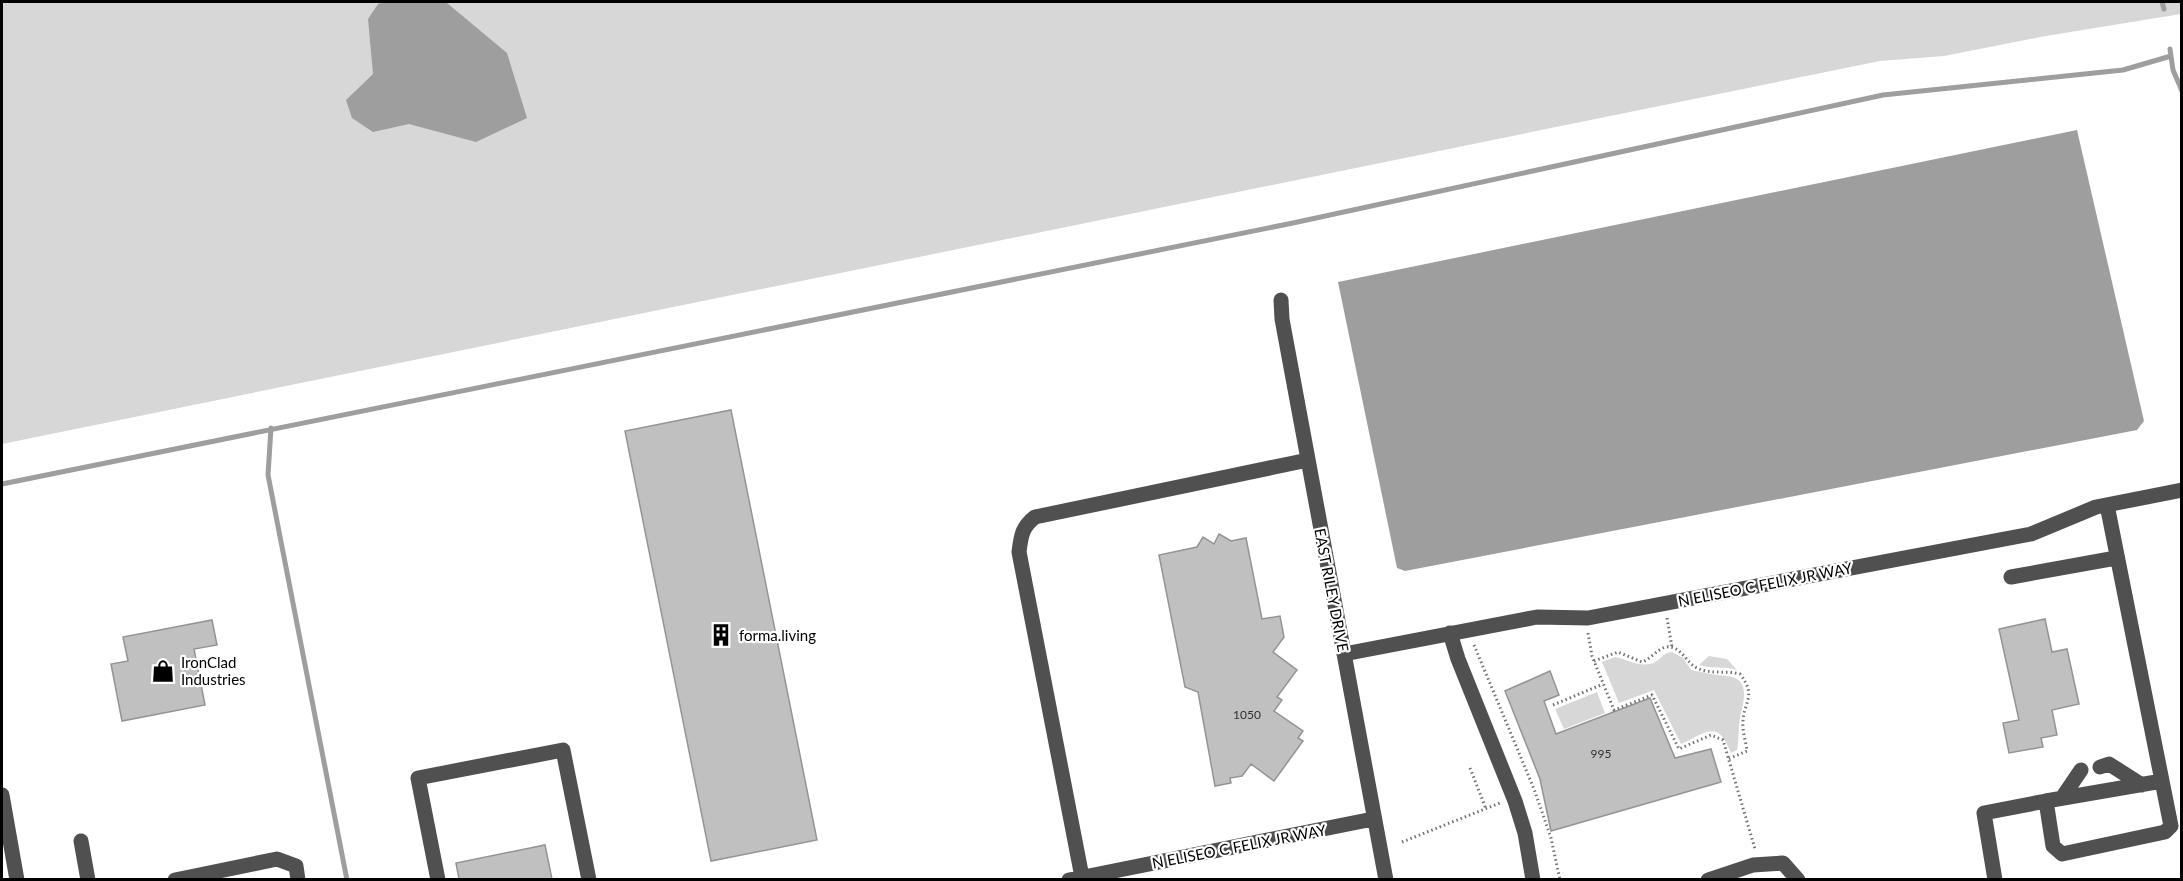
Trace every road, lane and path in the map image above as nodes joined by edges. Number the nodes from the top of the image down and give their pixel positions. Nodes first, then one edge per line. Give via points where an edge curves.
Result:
1 (1281, 300) dead end
2 (1308, 460) junction
3 (2181, 490) edge
4 (2107, 505) junction
5 (2116, 558) junction
6 (2010, 577) dead end
7 (1667, 618) dead end
8 (1588, 632) dead end
9 (1450, 633) junction
10 (1473, 643) dead end
11 (1672, 647) junction
12 (1344, 654) junction
13 (1594, 661) junction
14 (1604, 684) junction
15 (1553, 705) dead end
16 (1728, 759) junction
17 (2100, 767) dead end
18 (1470, 768) dead end
19 (2080, 770) dead end
20 (2162, 781) junction
21 (2142, 784) junction
22 (2, 795) edge
23 (1513, 798) junction
24 (2062, 798) junction
25 (2046, 801) junction
26 (1486, 809) junction
27 (1373, 819) junction
28 (81, 841) dead end
29 (1402, 842) dead end
30 (1759, 864) junction
31 (1076, 878) edge
32 (17, 879) edge
33 (88, 879) edge
34 (175, 879) edge
35 (298, 879) edge
36 (438, 879) edge
37 (589, 879) edge
38 (1386, 879) edge
39 (1533, 879) edge
40 (1560, 879) edge
41 (1708, 879) edge
42 (1798, 879) edge
43 (1995, 879) edge

1 - 2 street, EAST RILEY DRIVE
2 - 12 street, EAST RILEY DRIVE
2 - 31 street via 1035,517 1025,524 1019,552
3 - 4 street, N ELISEO C FELIX JR WAY
4 - 5 street
4 - 9 street, N ELISEO C FELIX JR WAY via 2031,534 1588,618 1537,617
5 - 6 street
5 - 20 street
7 - 11 path
8 - 13 path
9 - 12 street, N ELISEO C FELIX JR WAY
9 - 23 street
10 - 40 path via 1534,789
11 - 13 path via 1664,647 1642,662 1618,652
11 - 16 path via 1699,669 1737,673 1745,681 1748,702 1743,721 1747,751
12 - 27 street, EAST RILEY DRIVE
13 - 14 path
14 - 15 path
14 - 16 path via 1614,710 1652,695 1679,749 1710,735 1723,740
16 - 30 path
17 - 21 street via 2109,764
18 - 26 path
19 - 24 street
20 - 21 street
20 - 25 street via 2172,826 2165,832 2062,854 2053,846
21 - 24 street
22 - 32 street
23 - 26 path
23 - 39 street via 1525,833
24 - 25 street
25 - 43 street via 1984,813
26 - 29 path
27 - 31 street, N ELISEO C FELIX JR WAY
27 - 38 street, EAST RILEY DRIVE
28 - 33 street
30 - 41 street
30 - 42 street via 1783,863
34 - 35 street via 277,859 296,866
36 - 37 street via 418,778 563,750

